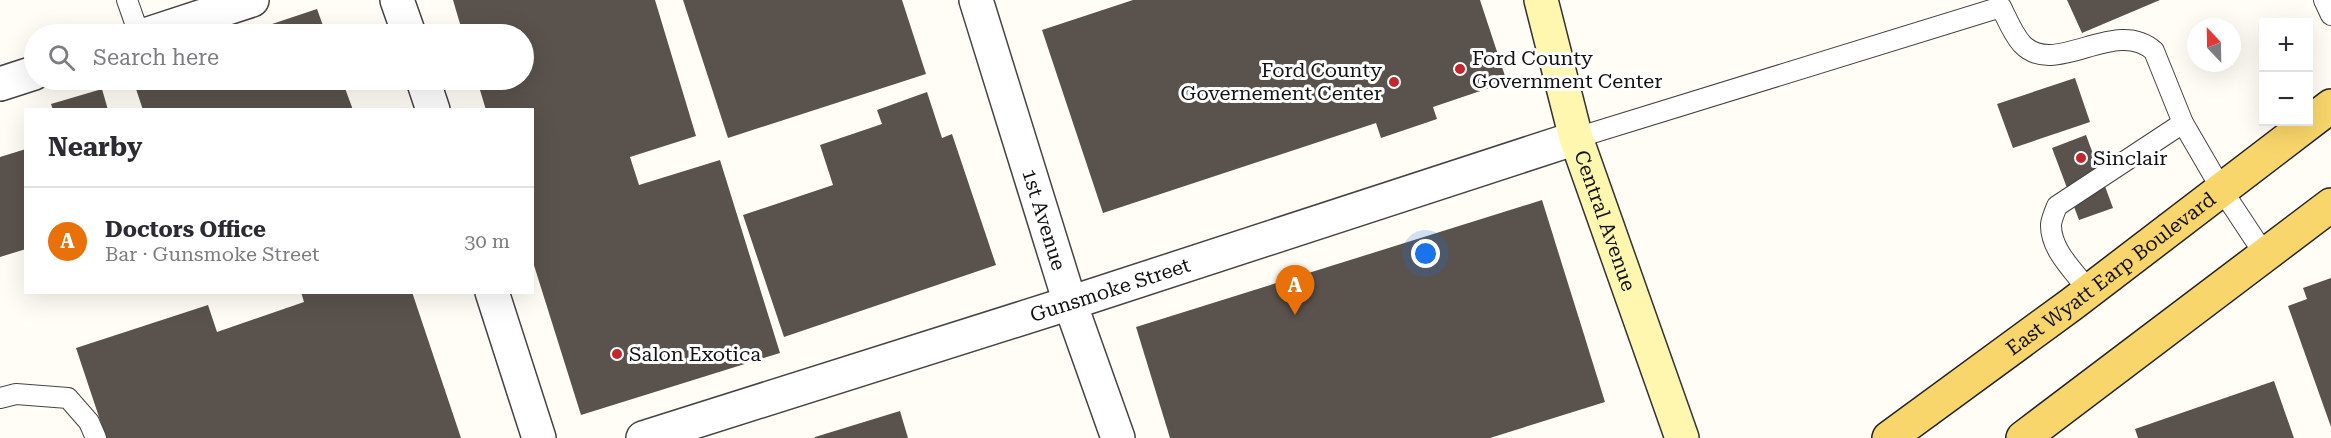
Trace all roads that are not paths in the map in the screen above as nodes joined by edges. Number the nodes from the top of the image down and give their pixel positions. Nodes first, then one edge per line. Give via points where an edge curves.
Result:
1 (127, 0) edge
2 (252, 0) edge
3 (397, 0) edge
4 (976, 0) edge
5 (1541, 0) edge
6 (2324, 0) edge
7 (2000, 4) edge
8 (2331, 15) edge
9 (135, 24) edge
10 (179, 24) edge
11 (405, 24) edge
12 (24, 76) edge
13 (0, 84) edge
14 (426, 90) edge
15 (2331, 106) edge
16 (432, 108) edge
17 (2183, 123) junction
18 (1576, 138) junction
19 (2222, 190) junction
20 (2331, 205) edge
21 (2265, 255) junction
22 (2089, 291) junction
23 (493, 294) edge
24 (1071, 303) junction
25 (0, 398) edge
26 (96, 438) edge
27 (539, 438) edge
28 (643, 438) edge
29 (1118, 438) edge
30 (1682, 438) edge
31 (1889, 438) edge
32 (2023, 438) edge

1 - 9 lane
2 - 10 street
3 - 11 street
4 - 24 street, 1st Avenue
5 - 18 street, Central Avenue
6 - 8 lane
7 - 17 lane via 2022,43 2033,52 2051,55 2121,39 2146,44 2154,51
7 - 18 lane
12 - 13 street
14 - 16 street
15 - 19 main road, East Wyatt Earp Boulevard
17 - 19 lane
17 - 22 lane via 2057,206 2051,224 2055,241
18 - 24 street, Gunsmoke Street
18 - 30 street, Central Avenue
19 - 21 lane
19 - 22 main road, East Wyatt Earp Boulevard
20 - 21 main road
21 - 32 main road
22 - 31 main road, East Wyatt Earp Boulevard
23 - 27 street
24 - 28 street, Gunsmoke Street
24 - 29 street, 1st Avenue
25 - 26 lane via 16,394 69,398 89,422

